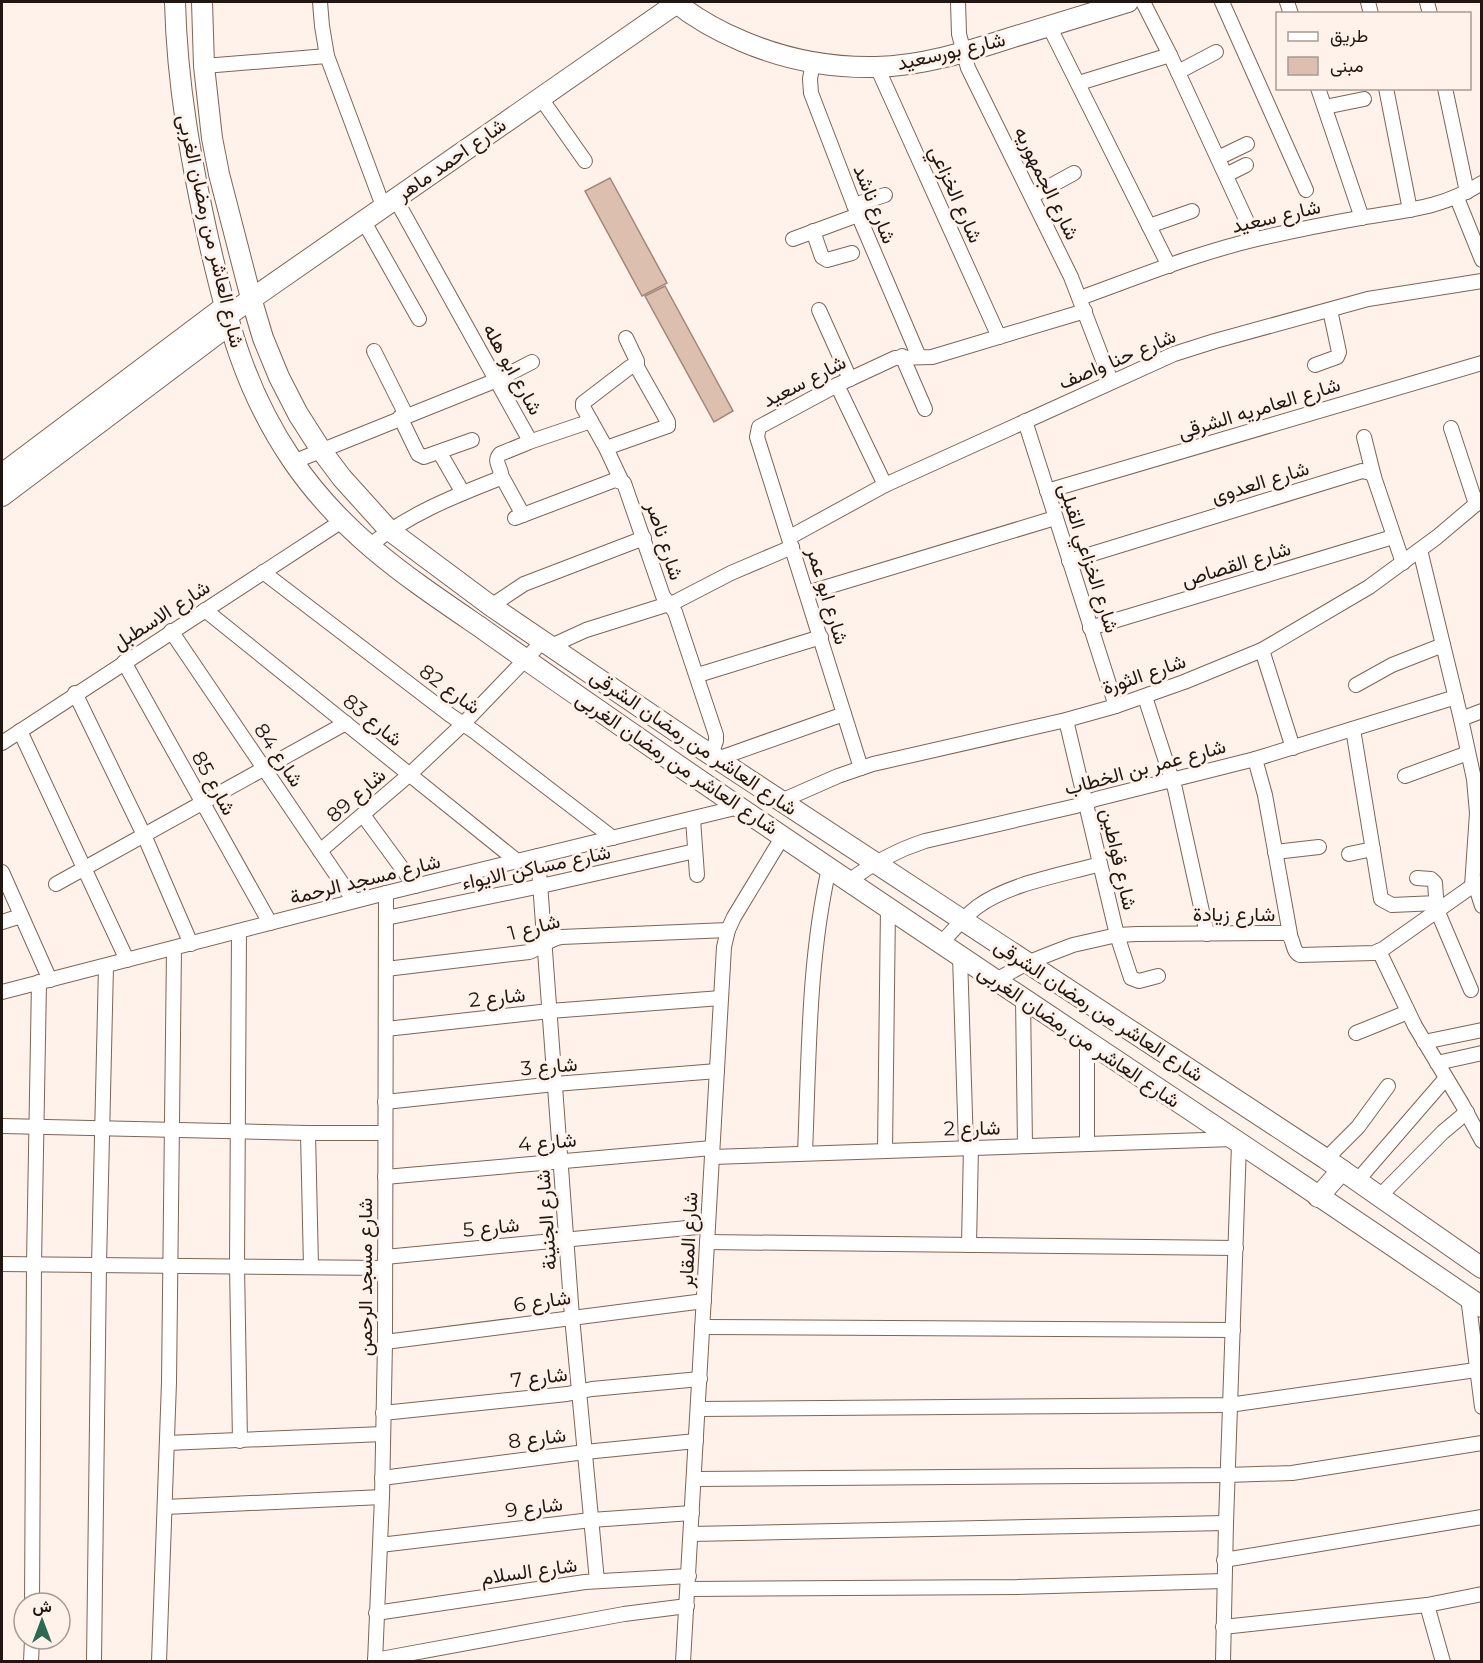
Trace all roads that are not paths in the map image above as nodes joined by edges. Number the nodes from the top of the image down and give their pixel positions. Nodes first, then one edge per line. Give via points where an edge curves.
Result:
1 (175, 2) edge
2 (202, 2) edge
3 (320, 2) edge
4 (676, 2) edge
5 (958, 2) edge
6 (1128, 2) edge
7 (1143, 2) edge
8 (1222, 2) edge
9 (1049, 26) junction
10 (1216, 52) dead end
11 (963, 53) junction
12 (1170, 55) junction
13 (327, 56) junction
14 (813, 62) junction
15 (204, 66) junction
16 (878, 67) junction
17 (1178, 72) junction
18 (1078, 83) junction
19 (1319, 90) edge
20 (1386, 90) edge
21 (1446, 90) edge
22 (540, 97) junction
23 (1364, 99) dead end
24 (1325, 107) junction
25 (1247, 144) dead end
26 (1218, 158) junction
27 (585, 161) dead end
28 (1246, 165) dead end
29 (1074, 173) dead end
30 (1226, 175) junction
31 (1482, 183) edge
32 (1306, 190) dead end
33 (885, 195) dead end
34 (1462, 195) junction
35 (1032, 196) junction
36 (389, 202) junction
37 (856, 210) junction
38 (1410, 210) junction
39 (1192, 211) dead end
40 (1362, 218) junction
41 (363, 220) junction
42 (1149, 226) junction
43 (1476, 230) edge
44 (813, 231) junction
45 (793, 239) dead end
46 (1255, 239) junction
47 (852, 253) dead end
48 (1482, 260) edge
49 (1168, 266) junction
50 (1482, 281) edge
51 (251, 298) junction
52 (1080, 298) junction
53 (819, 310) dead end
54 (1330, 310) junction
55 (1085, 311) junction
56 (227, 316) junction
57 (419, 319) dead end
58 (999, 337) junction
59 (626, 338) dead end
60 (374, 351) dead end
61 (902, 356) junction
62 (919, 357) junction
63 (532, 363) dead end
64 (1482, 363) edge
65 (1315, 365) dead end
66 (637, 367) junction
67 (497, 380) junction
68 (1111, 381) junction
69 (843, 382) junction
70 (925, 409) dead end
71 (403, 416) junction
72 (591, 421) junction
73 (1025, 421) junction
74 (1451, 428) dead end
75 (757, 436) joint
76 (1364, 437) dead end
77 (472, 440) dead end
78 (529, 442) junction
79 (606, 448) junction
80 (321, 450) junction
81 (440, 453) junction
82 (293, 462) junction
83 (2, 474) edge
84 (501, 475) junction
85 (1374, 477) junction
86 (621, 480) junction
87 (885, 485) junction
88 (1047, 491) junction
89 (463, 492) junction
90 (2, 496) edge
91 (1479, 501) edge
92 (1055, 518) junction
93 (342, 521) junction
94 (389, 530) junction
95 (1393, 537) junction
96 (644, 538) junction
97 (791, 542) junction
98 (368, 547) junction
99 (1420, 550) junction
100 (1069, 561) junction
101 (1403, 563) junction
102 (263, 573) junction
103 (807, 593) junction
104 (669, 605) junction
105 (491, 606) junction
106 (205, 610) junction
107 (1090, 628) junction
108 (171, 631) junction
109 (821, 637) junction
110 (547, 643) junction
111 (1443, 645) junction
112 (1262, 650) junction
113 (526, 659) junction
114 (124, 662) junction
115 (698, 675) junction
116 (1356, 685) dead end
117 (75, 693) junction
118 (1145, 697) junction
119 (1456, 697) junction
120 (1116, 706) junction
121 (1482, 711) edge
122 (844, 714) junction
123 (1461, 718) junction
124 (1065, 720) junction
125 (346, 723) junction
126 (463, 724) junction
127 (1353, 729) junction
128 (20, 731) junction
129 (2, 743) edge
130 (693, 743) junction
131 (1293, 748) junction
132 (1468, 753) junction
133 (714, 757) junction
134 (1255, 759) junction
135 (677, 765) junction
136 (861, 768) junction
137 (264, 769) junction
138 (410, 774) junction
139 (1405, 776) dead end
140 (1172, 779) junction
141 (781, 801) junction
142 (202, 803) junction
143 (1085, 803) junction
144 (739, 807) junction
145 (1479, 812) edge
146 (363, 815) junction
147 (693, 819) junction
148 (811, 821) junction
149 (144, 835) junction
150 (613, 838) junction
151 (788, 840) junction
152 (1319, 847) dead end
153 (1372, 849) junction
154 (320, 851) junction
155 (695, 851) junction
156 (1275, 852) junction
157 (1349, 854) dead end
158 (538, 856) junction
159 (517, 861) junction
160 (875, 862) junction
161 (1100, 864) junction
162 (829, 868) junction
163 (84, 869) junction
164 (2, 872) edge
165 (697, 875) dead end
166 (1417, 878) dead end
167 (849, 881) junction
168 (56, 884) dead end
169 (1476, 884) edge
170 (415, 886) junction
171 (541, 886) junction
172 (386, 893) junction
173 (354, 901) junction
174 (1482, 906) edge
175 (888, 907) junction
176 (1437, 907) junction
177 (21, 916) junction
178 (386, 918) junction
179 (962, 920) junction
180 (2, 922) edge
181 (270, 923) junction
182 (728, 930) junction
183 (239, 931) junction
184 (1207, 934) junction
185 (1290, 934) junction
186 (1117, 935) junction
187 (941, 943) junction
188 (191, 944) junction
189 (545, 944) junction
190 (174, 948) junction
191 (1379, 951) junction
192 (960, 956) junction
193 (127, 960) junction
194 (1027, 963) junction
195 (106, 966) junction
196 (386, 969) junction
197 (1158, 976) dead end
198 (996, 980) junction
199 (44, 981) junction
200 (1471, 990) dead end
201 (2, 992) edge
202 (721, 998) junction
203 (1023, 998) junction
204 (550, 1011) junction
205 (1408, 1012) junction
206 (386, 1029) junction
207 (1482, 1029) edge
208 (1356, 1033) dead end
209 (1087, 1042) junction
210 (1424, 1042) junction
211 (1482, 1053) edge
212 (1437, 1063) junction
213 (717, 1071) junction
214 (1446, 1078) junction
215 (555, 1084) junction
216 (1388, 1086) dead end
217 (385, 1102) junction
218 (1467, 1112) junction
219 (2, 1126) edge
220 (37, 1126) junction
221 (102, 1128) junction
222 (172, 1129) junction
223 (237, 1130) junction
224 (308, 1133) junction
225 (385, 1133) junction
226 (1482, 1141) edge
227 (1236, 1142) junction
228 (1087, 1144) junction
229 (1025, 1146) junction
230 (968, 1147) junction
231 (885, 1150) junction
232 (712, 1152) junction
233 (806, 1153) junction
234 (562, 1160) junction
235 (1342, 1170) junction
236 (385, 1177) junction
237 (1318, 1197) junction
238 (1379, 1197) junction
239 (708, 1226) junction
240 (567, 1240) junction
241 (707, 1242) junction
242 (969, 1245) junction
243 (1236, 1248) junction
244 (1477, 1261) edge
245 (385, 1262) junction
246 (2, 1264) edge
247 (34, 1264) junction
248 (99, 1265) junction
249 (170, 1266) junction
250 (237, 1266) junction
251 (311, 1267) junction
252 (1469, 1298) edge
253 (704, 1301) junction
254 (572, 1317) junction
255 (702, 1327) junction
256 (1233, 1330) junction
257 (385, 1342) junction
258 (1476, 1370) junction
259 (700, 1379) junction
260 (579, 1391) junction
261 (1229, 1405) junction
262 (1482, 1407) edge
263 (698, 1409) junction
264 (383, 1413) junction
265 (383, 1434) junction
266 (240, 1441) junction
267 (696, 1441) junction
268 (168, 1443) junction
269 (1482, 1443) edge
270 (585, 1452) junction
271 (1227, 1475) junction
272 (382, 1478) junction
273 (694, 1479) junction
274 (382, 1497) junction
275 (165, 1507) junction
276 (692, 1513) junction
277 (1482, 1517) edge
278 (591, 1520) junction
279 (1226, 1523) junction
280 (691, 1534) junction
281 (380, 1545) junction
282 (1224, 1560) junction
283 (597, 1581) junction
284 (1224, 1581) junction
285 (688, 1582) junction
286 (32, 1591) edge
287 (1482, 1594) edge
288 (1427, 1605) junction
289 (687, 1606) junction
290 (376, 1613) junction
291 (1223, 1627) junction
292 (375, 1661) edge
293 (94, 1662) edge
294 (159, 1662) edge
295 (683, 1662) edge
296 (1223, 1662) edge
297 (1443, 1662) edge

1 - 56 street, شارع العاشر من رمضان الغربى via 178,74 188,146
2 - 15 street, شارع العاشر من رمضان الشرقى
3 - 13 street, شارع ابو هله
4 - 14 street, شارع بورسعيد via 699,19 754,46
4 - 22 street, شارع احمد ماهر
5 - 11 street, شارع الجمهوريه
6 - 9 street, شارع بورسعيد
7 - 12 street
8 - 32 street
9 - 11 street, شارع بورسعيد
9 - 18 street
10 - 17 street
11 - 16 street, شارع بورسعيد
11 - 35 street, شارع الجمهوريه
12 - 17 street
12 - 18 street
13 - 15 street
13 - 36 street, شارع ابو هله
14 - 16 street, شارع بورسعيد
14 - 37 street, شارع ناشد via 811,93
15 - 51 street, شارع العاشر من رمضان الشرقى via 219,174
16 - 58 street, شارع الخزاعي
17 - 26 street
18 - 42 street
19 - 24 street
20 - 38 street
21 - 34 street
22 - 27 street
22 - 36 street, شارع احمد ماهر
23 - 24 street
24 - 40 street
25 - 26 street
26 - 30 street
28 - 30 street
29 - 35 street
30 - 46 street
31 - 34 street, شارع سعيد
33 - 37 street
34 - 38 street, شارع سعيد
34 - 43 street
35 - 52 street, شارع الجمهوريه
36 - 41 street, شارع احمد ماهر
36 - 67 street, شارع ابو هله
37 - 44 street
37 - 62 street, شارع ناشد
38 - 40 street, شارع سعيد
39 - 42 street
40 - 46 street, شارع سعيد
41 - 51 street, شارع احمد ماهر
41 - 57 street
42 - 49 street
43 - 48 street
44 - 45 street
44 - 47 street via 822,257 827,260
46 - 49 street, شارع سعيد
49 - 52 street, شارع سعيد
50 - 54 street, شارع حنا واصف via 1393,294
51 - 56 street, شارع احمد ماهر
51 - 80 street, شارع العاشر من رمضان الشرقى via 279,377
52 - 55 street, شارع الجمهوريه
53 - 69 street
54 - 65 street via 1340,352
54 - 68 street, شارع حنا واصف via 1194,347
55 - 58 street, شارع سعيد
55 - 68 street, شارع الجمهوريه
56 - 82 street, شارع العاشر من رمضان الغربى via 255,396
56 - 83 street, شارع احمد ماهر
56 - 90 street, شارع احمد ماهر
58 - 62 street, شارع سعيد
59 - 66 street
60 - 71 street
61 - 62 street, شارع سعيد
61 - 69 street, شارع سعيد
61 - 70 street
63 - 67 street
64 - 88 street, شارع العامريه الشرقى
66 - 72 street via 630,367 584,401
66 - 79 street via 668,426
67 - 71 street
67 - 78 street, شارع ابو هله
68 - 73 street, شارع حنا واصف
69 - 75 street, شارع سعيد via 763,424
69 - 87 street
71 - 80 street
71 - 81 street via 418,454 427,457
72 - 78 street
72 - 79 street, شارع ناصر
73 - 87 street, شارع حنا واصف
73 - 88 street, شارع الخزاعي القبلى
74 - 91 street
75 - 97 street, شارع ابو عمر
76 - 85 street
77 - 81 street
78 - 84 street, شارع ابو هله via 498,457
79 - 86 street, شارع ناصر
80 - 82 street
80 - 94 street, شارع العاشر من رمضان الشرقى
81 - 89 street
82 - 93 street, شارع العاشر من رمضان الغربى
84 - 86 street via 519,517
84 - 89 street
85 - 95 street
85 - 100 street, شارع العدوى via 1358,472
86 - 96 street, شارع ناصر via 627,486
87 - 97 street, شارع حنا واصف
88 - 92 street, شارع الخزاعي القبلى
89 - 94 street
91 - 99 street, شارع الثورة
92 - 100 street, شارع الخزاعي القبلى
92 - 103 street
93 - 98 street, شارع العاشر من رمضان الغربى
93 - 102 street, شارع الاسطبل
94 - 98 street
94 - 105 street, شارع العاشر من رمضان الشرقى
95 - 101 street
95 - 107 street, شارع القصاص
96 - 104 street, شارع ناصر
96 - 105 street via 524,584
97 - 103 street, شارع ابو عمر
97 - 104 street, شارع حنا واصف
98 - 113 street, شارع العاشر من رمضان الغربى
99 - 101 street, شارع الثورة
99 - 111 street
100 - 107 street, شارع الخزاعي القبلى
101 - 112 street, شارع الثورة
102 - 106 street, شارع الاسطبل
102 - 126 street, شارع 82
103 - 109 street, شارع ابو عمر
104 - 110 street, شارع حنا واصف
104 - 115 street, شارع ناصر
105 - 110 street, شارع العاشر من رمضان الشرقى
106 - 108 street, شارع الاسطبل
106 - 125 street, شارع 83
107 - 120 street, شارع الخزاعي القبلى
108 - 114 street, شارع الاسطبل
108 - 137 street, شارع 84
109 - 115 street
109 - 122 street, شارع ابو عمر
110 - 113 street, شارع 89
110 - 130 street, شارع العاشر من رمضان الشرقى
111 - 116 street via 1392,665
111 - 119 street
112 - 118 street, شارع الثورة
112 - 131 street
113 - 126 street, شارع 89
113 - 135 street, شارع العاشر من رمضان الغربى
114 - 117 street, شارع الاسطبل
114 - 142 street, شارع 85
115 - 133 street, شارع ناصر via 716,735
117 - 128 street, شارع الاسطبل
117 - 149 street
118 - 120 street, شارع الثورة
118 - 140 street
119 - 123 street
119 - 127 street, شارع عمر بن الخطاب
120 - 124 street, شارع الثورة
121 - 123 street
122 - 133 street
122 - 136 street, شارع ابو عمر
123 - 132 street
124 - 136 street, شارع الثورة
124 - 143 street, شارع قواطين
125 - 137 street
125 - 138 street, شارع 83
126 - 138 street, شارع 89
126 - 150 street, شارع 82
127 - 131 street, شارع عمر بن الخطاب
127 - 153 street
128 - 129 street, شارع الاسطبل
128 - 163 street
130 - 133 street, شارع العاشر من رمضان الشرقى
130 - 135 street
131 - 134 street, شارع عمر بن الخطاب
132 - 139 street
132 - 145 street
133 - 141 street, شارع العاشر من رمضان الشرقى
134 - 140 street, شارع عمر بن الخطاب
134 - 156 street
135 - 144 street, شارع العاشر من رمضان الغربى
136 - 141 street, شارع الثورة
137 - 142 street
137 - 154 street, شارع 84
138 - 146 street, شارع 89
138 - 159 street, شارع 83
140 - 143 street, شارع عمر بن الخطاب
140 - 184 street
141 - 148 street, شارع العاشر من رمضان الشرقى
142 - 149 street
142 - 181 street, شارع 85
143 - 160 street, شارع عمر بن الخطاب via 925,841
143 - 161 street, شارع قواطين
144 - 147 street, شارع مسجد الرحمة
144 - 151 street, شارع العاشر من رمضان الغربى
145 - 169 street
146 - 154 street, شارع 89
146 - 170 street
147 - 150 street, شارع مسجد الرحمة
147 - 155 street
148 - 151 street
148 - 160 street, شارع العاشر من رمضان الشرقى
149 - 163 street
149 - 188 street
150 - 158 street, شارع مسجد الرحمة
151 - 162 street, شارع العاشر من رمضان الغربى
151 - 182 street, شارع المقابر via 742,903
152 - 156 street
153 - 157 street
153 - 176 street via 1384,902
154 - 173 street, شارع 84
155 - 165 street
155 - 171 street, شارع مساكن الايواء
156 - 185 street
158 - 159 street, شارع مسجد الرحمة
158 - 171 street, شارع الجنينة
159 - 170 street, شارع مسجد الرحمة
160 - 167 street, شارع عمر بن الخطاب
160 - 179 street, شارع العاشر من رمضان الشرقى
161 - 179 street via 1000,894
161 - 186 street, شارع قواطين
162 - 167 street, شارع العاشر من رمضان الغربى
162 - 233 street via 814,957
163 - 168 street
163 - 193 street
164 - 177 street
166 - 176 street via 1433,880
167 - 175 street, شارع العاشر من رمضان الغربى
169 - 174 street
169 - 176 street, شارع زيادة
170 - 172 street, شارع مسجد الرحمة
171 - 178 street, شارع مساكن الايواء
171 - 189 street, شارع الجنينة
172 - 173 street, شارع مسجد الرحمة
172 - 178 street, شارع مسجد الرحمن
173 - 181 street, شارع مسجد الرحمة
175 - 187 street, شارع العاشر من رمضان الغربى
175 - 231 street
176 - 191 street, شارع زيادة
176 - 200 street
177 - 180 street
177 - 199 street
178 - 196 street, شارع مسجد الرحمن
179 - 187 street
179 - 194 street, شارع العاشر من رمضان الشرقى
181 - 183 street, شارع مسجد الرحمة
182 - 189 street, شارع 1 via 561,937
182 - 202 street, شارع المقابر
183 - 188 street, شارع مسجد الرحمة
183 - 223 street
184 - 185 street, شارع زيادة
184 - 186 street, شارع زيادة
185 - 191 street, شارع زيادة via 1300,955
186 - 194 street, شارع زيادة via 1073,945
186 - 197 street, شارع قواطين via 1133,980
187 - 192 street, شارع العاشر من رمضان الغربى
188 - 190 street, شارع مسجد الرحمة
189 - 196 street, شارع 1 via 529,952
189 - 204 street, شارع الجنينة
190 - 193 street, شارع مسجد الرحمة
190 - 222 street
191 - 205 street
192 - 198 street, شارع العاشر من رمضان الغربى
192 - 230 street
193 - 195 street, شارع مسجد الرحمة
194 - 198 street, شارع زيادة
194 - 235 street, شارع العاشر من رمضان الشرقى
195 - 199 street, شارع مسجد الرحمة
195 - 221 street
196 - 206 street, شارع مسجد الرحمن
198 - 203 street, شارع العاشر من رمضان الغربى
199 - 201 street, شارع مسجد الرحمة
199 - 220 street
202 - 204 street, شارع 2
202 - 213 street, شارع المقابر
203 - 209 street, شارع العاشر من رمضان الغربى
203 - 229 street
204 - 206 street, شارع 2
204 - 215 street, شارع الجنينة
205 - 208 street
205 - 210 street
206 - 217 street, شارع مسجد الرحمن
207 - 210 street
209 - 227 street, شارع العاشر من رمضان الغربى
209 - 228 street
210 - 212 street
211 - 212 street
212 - 214 street
213 - 215 street, شارع 3
213 - 232 street, شارع المقابر
214 - 218 street
214 - 235 street
215 - 217 street, شارع 3
215 - 234 street, شارع الجنينة
216 - 235 street via 1358,1127
217 - 225 street, شارع مسجد الرحمن
218 - 226 street
218 - 238 street
219 - 220 street
220 - 221 street
220 - 247 street
221 - 222 street
221 - 248 street
222 - 223 street
222 - 249 street
223 - 224 street
223 - 250 street
224 - 225 street
224 - 251 street
225 - 236 street, شارع مسجد الرحمن
227 - 228 street, شارع 2
227 - 237 street, شارع العاشر من رمضان الغربى
227 - 243 street
228 - 229 street, شارع 2
229 - 230 street, شارع 2
230 - 231 street, شارع 2
230 - 242 street
231 - 233 street, شارع 2
232 - 233 street, شارع 2
232 - 234 street, شارع 4
232 - 239 street, شارع المقابر
234 - 236 street, شارع 4
234 - 240 street, شارع الجنينة
235 - 237 street
235 - 238 street, شارع العاشر من رمضان الشرقى
236 - 245 street, شارع مسجد الرحمن
237 - 252 street, شارع العاشر من رمضان الغربى
238 - 244 street, شارع العاشر من رمضان الشرقى
239 - 240 street, شارع 5
239 - 241 street, شارع المقابر
240 - 245 street, شارع 5
240 - 254 street, شارع الجنينة
241 - 242 street
241 - 253 street, شارع المقابر
242 - 243 street
243 - 256 street
244 - 252 street
245 - 251 street, شارع 5
245 - 257 street, شارع مسجد الرحمن
246 - 247 street, شارع 5
247 - 248 street, شارع 5
247 - 286 street
248 - 249 street, شارع 5
248 - 293 street
249 - 250 street, شارع 5
249 - 268 street
250 - 251 street, شارع 5
250 - 266 street
252 - 258 street
253 - 254 street, شارع 6
253 - 255 street, شارع المقابر
254 - 257 street, شارع 6
254 - 260 street, شارع الجنينة
255 - 256 street
255 - 259 street, شارع المقابر
256 - 261 street
257 - 264 street, شارع مسجد الرحمن
258 - 261 street
258 - 262 street
259 - 260 street, شارع 7
259 - 263 street, شارع المقابر
260 - 264 street, شارع 7
260 - 270 street, شارع الجنينة
261 - 263 street
261 - 271 street
263 - 267 street, شارع المقابر
264 - 265 street, شارع مسجد الرحمن
265 - 266 street
265 - 272 street, شارع مسجد الرحمن
266 - 268 street
267 - 270 street, شارع 8
267 - 273 street, شارع المقابر
268 - 275 street
269 - 271 street via 1292,1473
270 - 272 street, شارع 8
270 - 278 street, شارع الجنينة
271 - 273 street
271 - 279 street
272 - 274 street, شارع مسجد الرحمن
273 - 276 street, شارع المقابر
274 - 275 street
274 - 281 street, شارع مسجد الرحمن
275 - 294 street
276 - 278 street, شارع 9
276 - 280 street, شارع المقابر
277 - 282 street
278 - 281 street, شارع 9
278 - 283 street, شارع الجنينة
279 - 280 street
279 - 282 street
280 - 285 street, شارع المقابر
281 - 290 street, شارع مسجد الرحمن
282 - 284 street
283 - 285 street, شارع السلام
283 - 290 street, شارع السلام
284 - 285 street, شارع السلام via 1017,1587
284 - 291 street
285 - 289 street, شارع المقابر
287 - 288 street
288 - 291 street
288 - 297 street
289 - 292 street via 624,1614
289 - 295 street, شارع المقابر
290 - 292 street, شارع مسجد الرحمن
291 - 296 street

